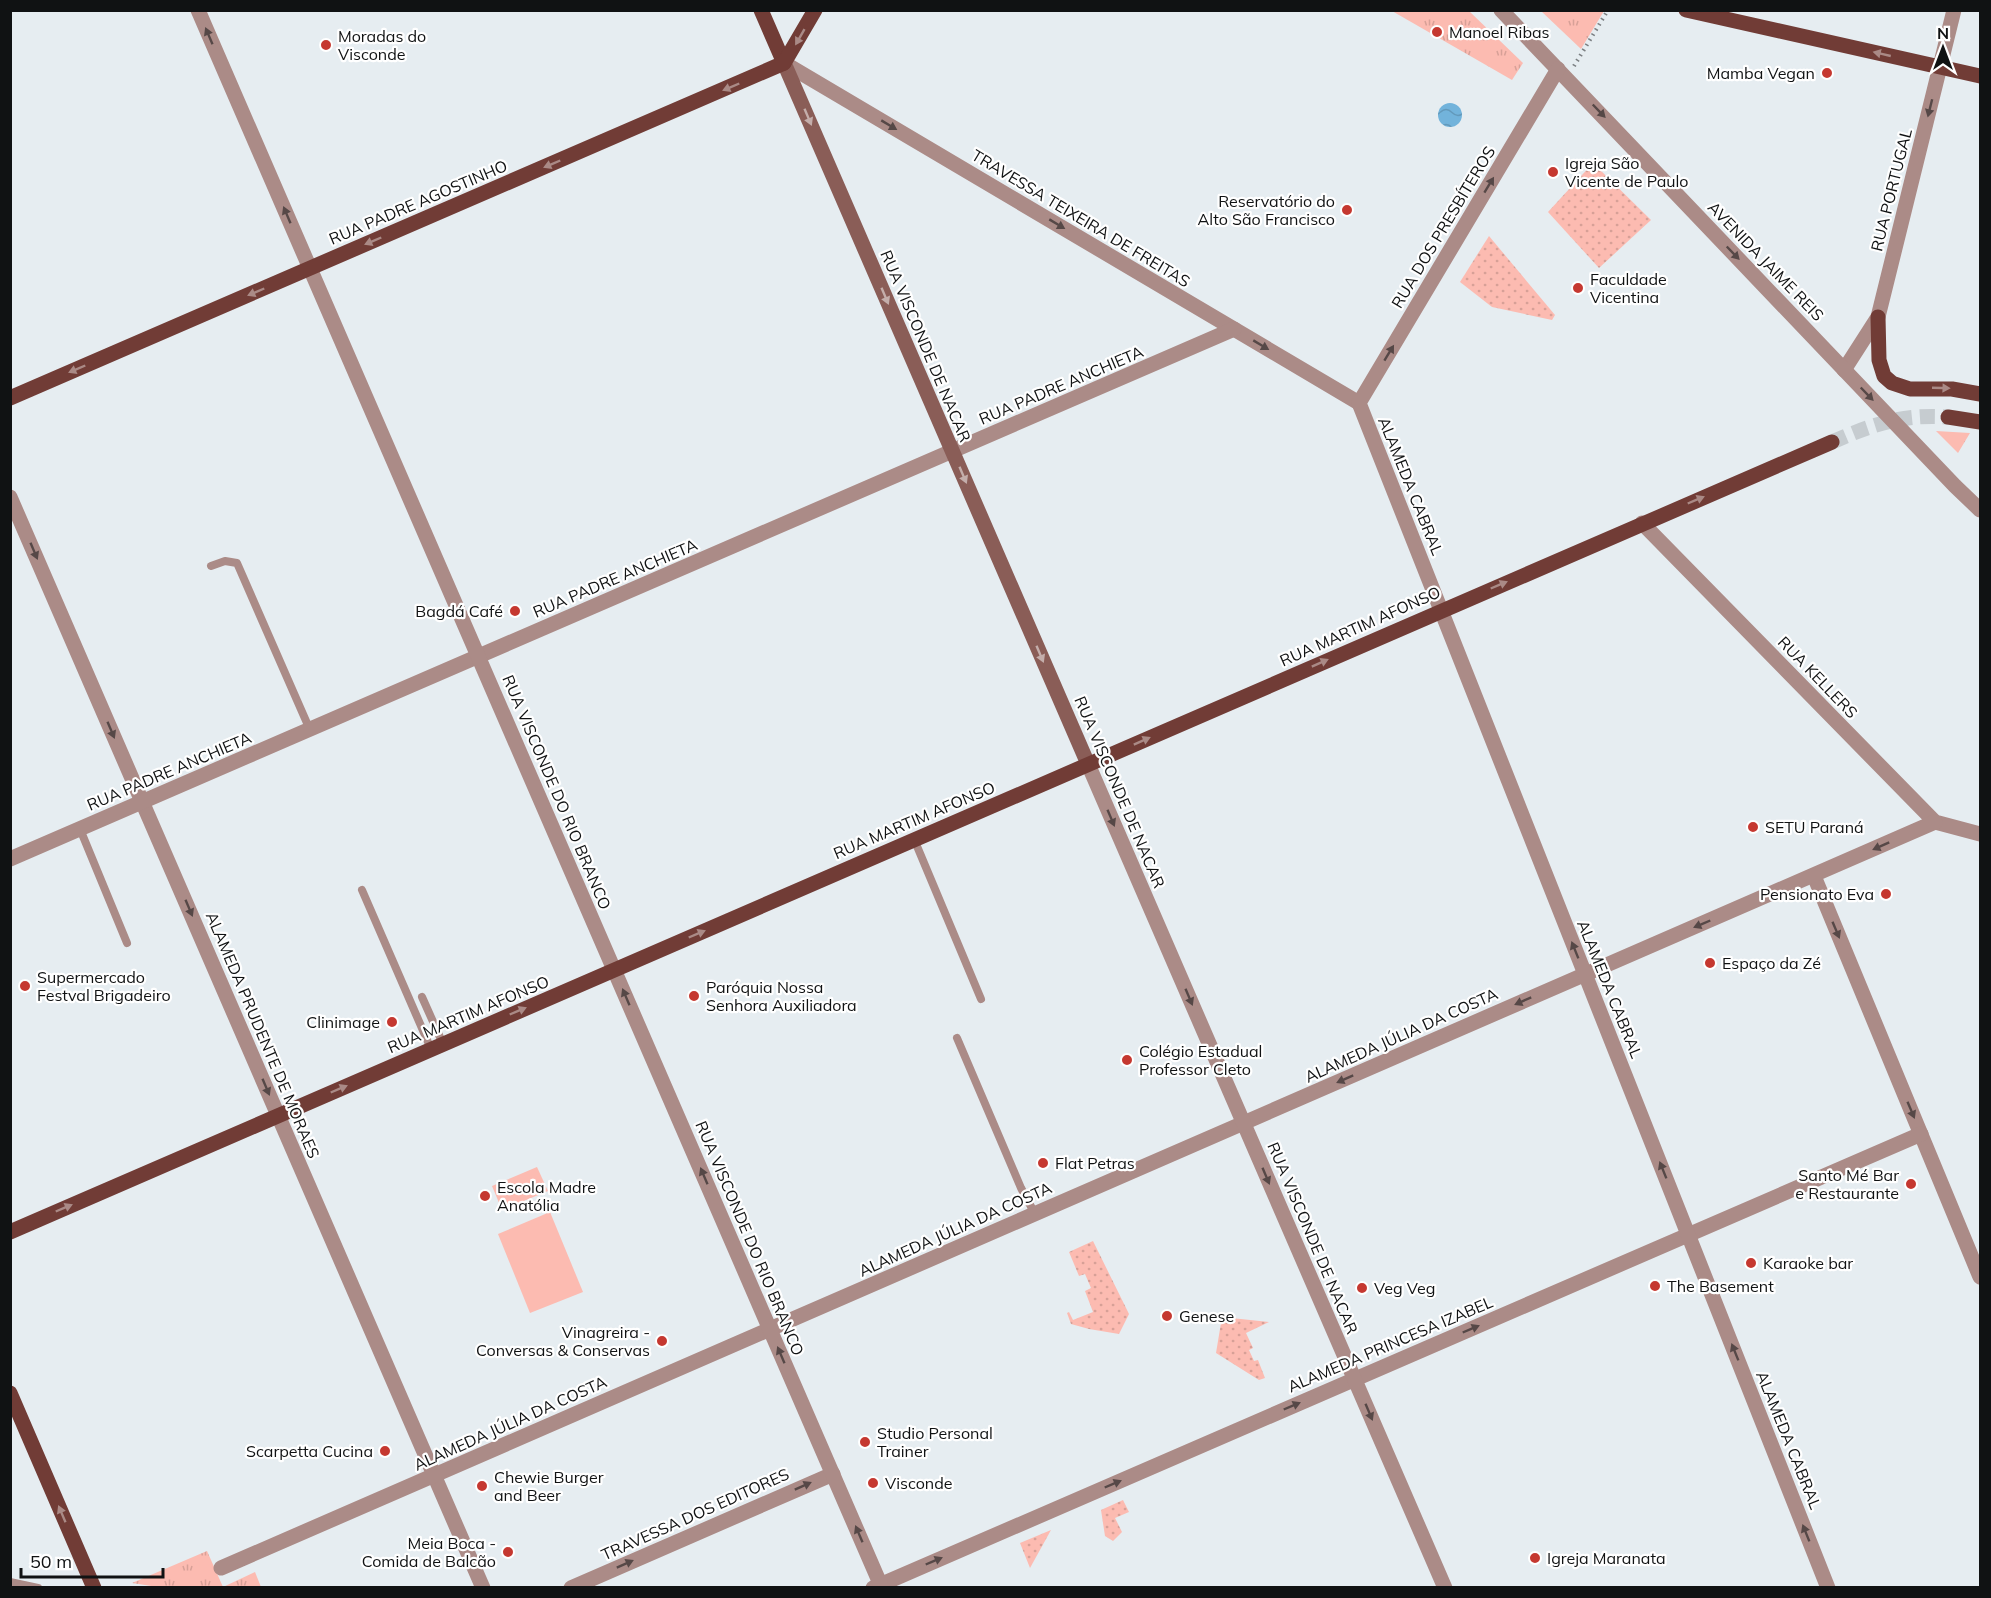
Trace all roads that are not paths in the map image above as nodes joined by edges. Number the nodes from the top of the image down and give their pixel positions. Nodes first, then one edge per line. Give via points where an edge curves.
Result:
1 (198, 10) edge
2 (761, 10) edge
3 (815, 10) edge
4 (1501, 10) edge
5 (1686, 10) edge
6 (1954, 10) edge
7 (784, 63) junction
8 (1940, 67) junction
9 (1563, 73) junction
10 (1980, 76) edge
11 (310, 268) junction
12 (1878, 317) junction
13 (1234, 329) junction
14 (1844, 370) junction
15 (1980, 394) edge
16 (10, 398) edge
17 (1359, 403) junction
18 (1948, 417) tunnel mouth
19 (1980, 422) edge
20 (1832, 442) tunnel mouth
21 (952, 451) junction
22 (10, 497) edge
23 (1980, 510) edge
24 (1642, 523) junction
25 (212, 567) dead end
26 (1441, 610) junction
27 (478, 657) junction
28 (310, 730) junction
29 (1088, 764) junction
30 (143, 802) junction
31 (1935, 822) junction
32 (80, 829) junction
33 (1980, 834) edge
34 (914, 839) junction
35 (10, 859) edge
36 (1814, 876) junction
37 (362, 890) dead end
38 (127, 943) dead end
39 (614, 970) junction
40 (1585, 975) junction
41 (422, 997) dead end
42 (981, 999) dead end
43 (957, 1038) dead end
44 (437, 1047) junction
45 (279, 1115) junction
46 (1244, 1123) junction
47 (1921, 1134) junction
48 (1035, 1214) junction
49 (10, 1232) edge
50 (1688, 1235) junction
51 (1980, 1277) edge
52 (770, 1329) junction
53 (1354, 1379) junction
54 (10, 1393) edge
55 (833, 1474) junction
56 (435, 1475) junction
57 (221, 1568) dead end
58 (10, 1582) edge
59 (879, 1586) edge
60 (38, 1587) edge
61 (94, 1587) edge
62 (483, 1587) edge
63 (571, 1587) edge
64 (1445, 1587) edge
65 (1828, 1587) edge

11 -> 1 street, RUA VISCONDE DO RIO BRANCO
2 - 7 main road, RUA VISCONDE DE NACAR
3 -> 7 main road
4 - 9 street, AVENIDA JAIME REIS
8 -> 5 main road
6 - 8 street, RUA PORTUGAL
7 -> 11 main road, RUA PADRE AGOSTINHO
7 -> 13 street, TRAVESSA TEIXEIRA DE FREITAS
7 -> 21 main road, RUA VISCONDE DE NACAR
8 - 10 main road
8 -> 12 street, RUA PORTUGAL
9 -> 14 street, AVENIDA JAIME REIS
17 -> 9 street, RUA DOS PRESBÍTEROS
11 -> 16 main road, RUA PADRE AGOSTINHO
11 - 27 street, RUA VISCONDE DO RIO BRANCO
12 - 14 street, RUA PORTUGAL
12 -> 15 main road via 1879,360 1884,376 1892,383 1910,389
13 -> 17 street, TRAVESSA TEIXEIRA DE FREITAS
13 - 21 street, RUA PADRE ANCHIETA
14 -> 23 street, AVENIDA JAIME REIS
17 - 26 street, ALAMEDA CABRAL
18 - 19 main road
24 -> 20 main road, RUA MARTIM AFONSO
21 - 27 street, RUA PADRE ANCHIETA
21 -> 29 main road, RUA VISCONDE DE NACAR
22 -> 30 street, ALAMEDA PRUDENTE DE MORAES
26 -> 24 main road, RUA MARTIM AFONSO
24 - 31 street, RUA KELLERS
25 - 28 lane via 225,561 237,563
29 -> 26 main road, RUA MARTIM AFONSO
40 -> 26 street, ALAMEDA CABRAL
27 - 28 street, RUA PADRE ANCHIETA
27 - 39 street, RUA VISCONDE DO RIO BRANCO
28 - 30 street, RUA PADRE ANCHIETA
29 - 34 main road, RUA MARTIM AFONSO
29 -> 46 street, RUA VISCONDE DE NACAR
30 - 32 street, RUA PADRE ANCHIETA
30 -> 45 street, ALAMEDA PRUDENTE DE MORAES
31 - 33 street
31 -> 36 street, ALAMEDA JÚLIA DA COSTA
32 - 35 street, RUA PADRE ANCHIETA
32 - 38 lane
39 -> 34 main road, RUA MARTIM AFONSO
34 - 42 lane
36 -> 40 street, ALAMEDA JÚLIA DA COSTA
36 -> 47 street
37 - 44 lane
44 -> 39 main road, RUA MARTIM AFONSO
52 -> 39 street, RUA VISCONDE DO RIO BRANCO
40 -> 46 street, ALAMEDA JÚLIA DA COSTA
50 -> 40 street, ALAMEDA CABRAL
41 - 44 lane
43 - 48 lane
45 -> 44 main road, RUA MARTIM AFONSO
49 -> 45 main road, RUA MARTIM AFONSO
45 - 56 street, ALAMEDA PRUDENTE DE MORAES
46 - 48 street, ALAMEDA JÚLIA DA COSTA
46 -> 53 street, RUA VISCONDE DE NACAR
47 - 50 street, ALAMEDA PRINCESA IZABEL
47 - 51 street
48 - 52 street, ALAMEDA JÚLIA DA COSTA
53 -> 50 street, ALAMEDA PRINCESA IZABEL
65 -> 50 street, ALAMEDA CABRAL
55 -> 52 street, RUA VISCONDE DO RIO BRANCO
52 - 56 street, ALAMEDA JÚLIA DA COSTA
59 -> 53 street, ALAMEDA PRINCESA IZABEL
53 -> 64 street, RUA VISCONDE DE NACAR
61 -> 54 main road
59 -> 55 street, RUA VISCONDE DO RIO BRANCO
63 -> 55 street, TRAVESSA DOS EDITORES
56 - 57 street, ALAMEDA JÚLIA DA COSTA
56 - 62 street, ALAMEDA PRUDENTE DE MORAES
58 - 60 lane

